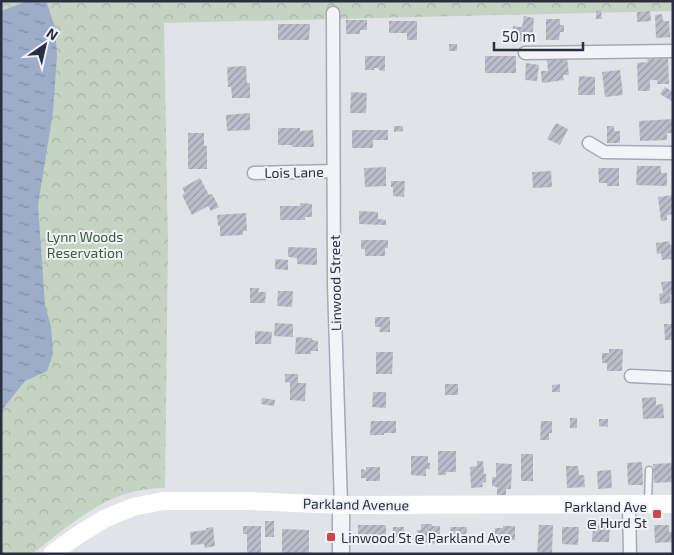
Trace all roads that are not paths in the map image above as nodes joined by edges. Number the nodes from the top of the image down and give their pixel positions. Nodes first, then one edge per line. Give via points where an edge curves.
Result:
1 (333, 13) dead end
2 (673, 51) edge
3 (524, 53) dead end
4 (589, 143) dead end
5 (673, 153) edge
6 (333, 171) junction
7 (254, 173) dead end
8 (632, 376) dead end
9 (673, 378) edge
10 (649, 470) dead end
11 (630, 504) junction
12 (648, 504) junction
13 (673, 504) edge
14 (341, 505) junction
15 (52, 554) edge
16 (341, 554) edge
17 (630, 554) edge

1 - 6 street, Linwood Street
2 - 3 street
4 - 5 street via 604,152
6 - 7 street, Lois Lane
6 - 14 street, Linwood Street
8 - 9 street
10 - 12 lane
11 - 12 main road, Parkland Avenue
11 - 14 main road, Parkland Avenue
11 - 17 street
12 - 13 main road, Parkland Avenue
14 - 15 main road, Parkland Avenue via 162,501 133,507 104,519
14 - 16 street, Linwood Street

